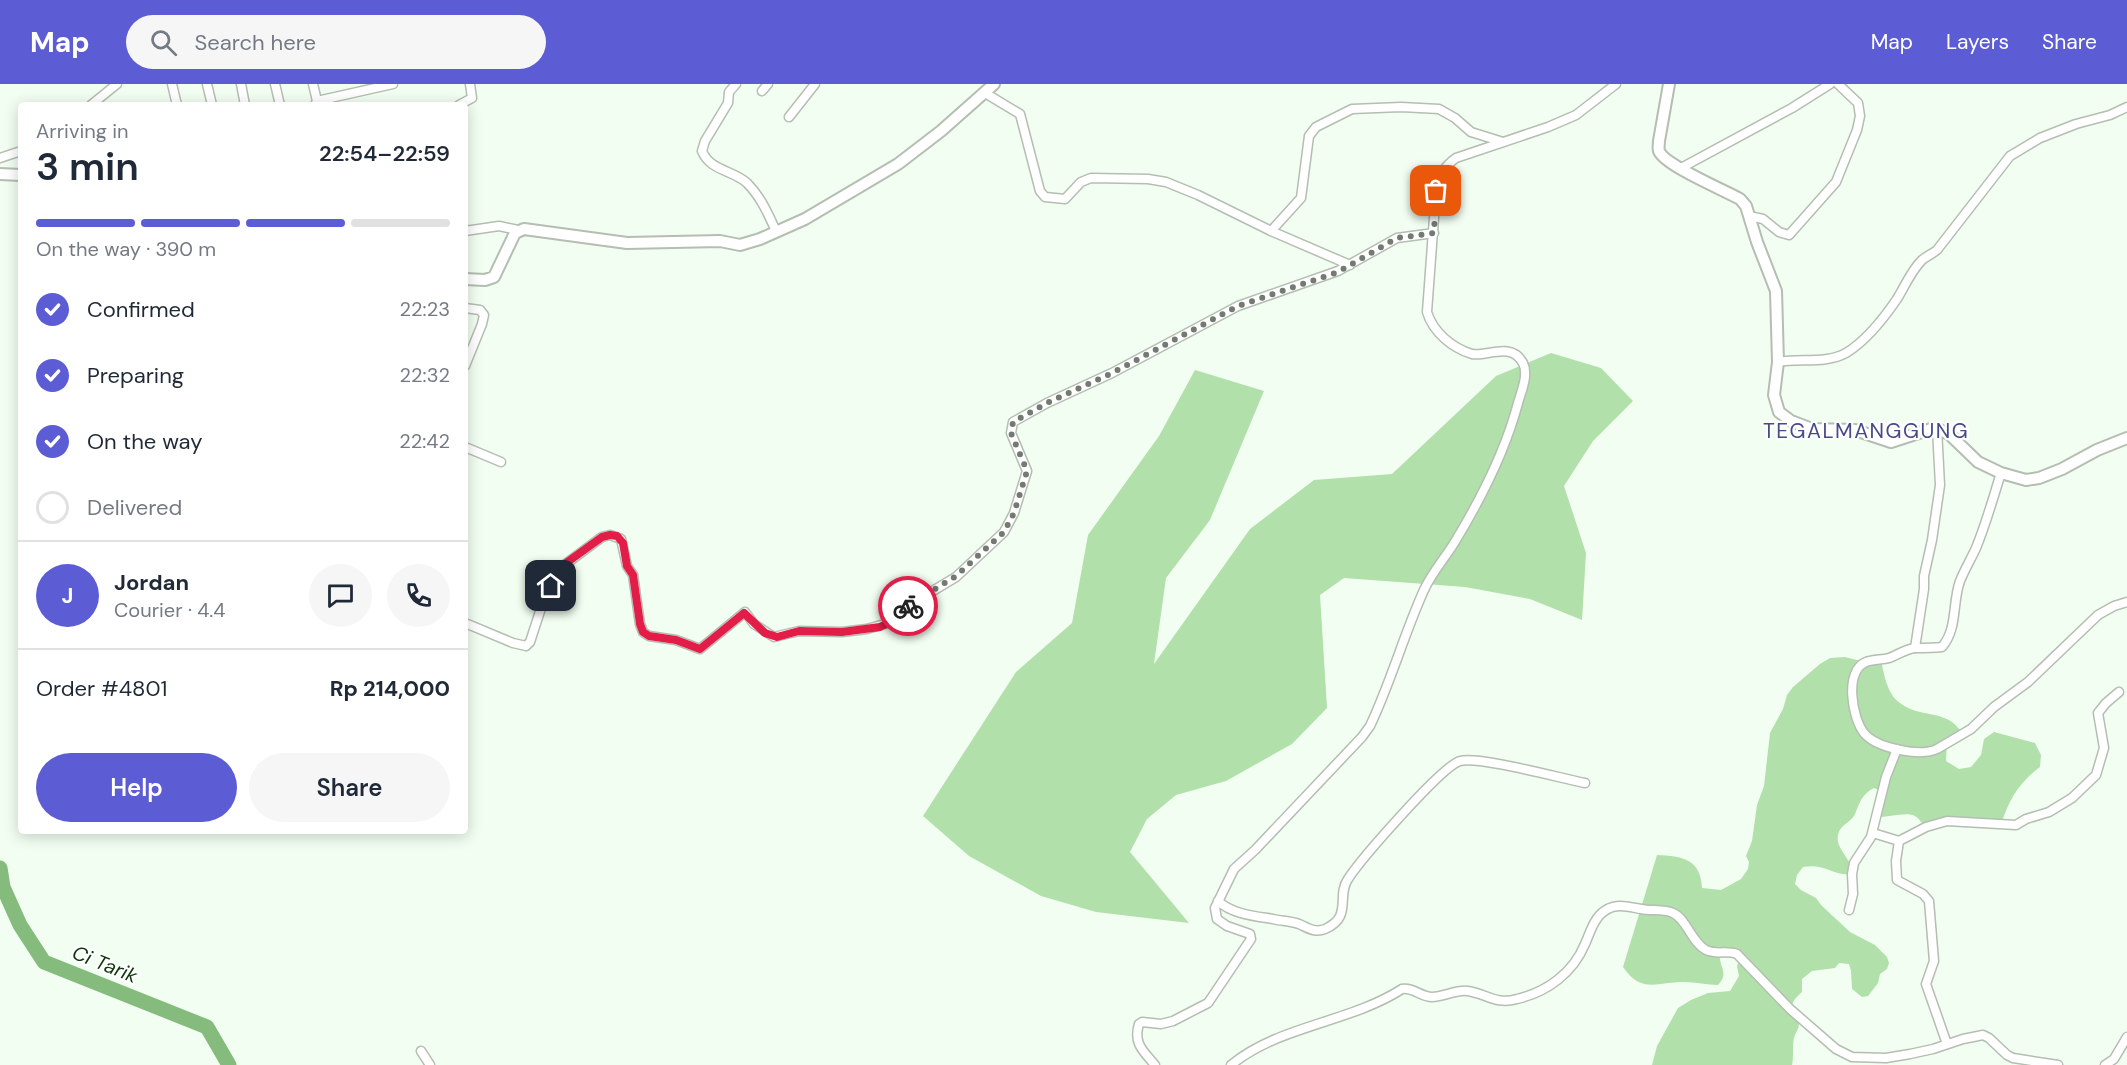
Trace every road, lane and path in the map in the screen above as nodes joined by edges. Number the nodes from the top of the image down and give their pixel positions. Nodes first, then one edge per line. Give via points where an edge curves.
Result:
1 (117, 84) edge
2 (172, 84) edge
3 (207, 84) edge
4 (241, 84) edge
5 (275, 84) edge
6 (313, 84) edge
7 (393, 84) edge
8 (470, 84) edge
9 (736, 84) edge
10 (815, 84) edge
11 (994, 84) edge
12 (1616, 84) edge
13 (1669, 84) edge
14 (1830, 84) edge
15 (1838, 84) edge
16 (986, 93) junction
17 (95, 102) edge
18 (176, 102) edge
19 (211, 102) edge
20 (244, 102) edge
21 (279, 102) edge
22 (316, 102) edge
23 (320, 102) edge
24 (465, 102) edge
25 (2127, 106) edge
26 (789, 117) dead end
27 (1504, 142) junction
28 (18, 152) edge
29 (0, 158) edge
30 (1681, 168) junction
31 (0, 174) edge
32 (18, 175) edge
33 (1749, 216) junction
34 (518, 230) junction
35 (468, 231) edge
36 (776, 231) junction
37 (1271, 231) junction
38 (1434, 233) junction
39 (1350, 265) junction
40 (468, 279) edge
41 (468, 308) edge
42 (468, 359) edge
43 (1778, 362) junction
44 (1937, 429) junction
45 (2127, 438) edge
46 (468, 448) edge
47 (501, 462) dead end
48 (2001, 473) junction
49 (2127, 602) edge
50 (468, 624) edge
51 (1915, 648) junction
52 (2119, 692) dead end
53 (1898, 749) junction
54 (1585, 783) dead end
55 (1873, 833) junction
56 (1899, 841) junction
57 (1218, 901) junction
58 (1849, 910) dead end
59 (2127, 1037) edge
60 (1947, 1044) junction
61 (421, 1051) dead end
62 (430, 1065) edge
63 (1155, 1065) edge
64 (1231, 1065) edge
65 (2058, 1065) edge
66 (2105, 1065) edge

1 - 17 street
2 - 18 street
3 - 19 street
4 - 20 street
5 - 21 street
6 - 22 street
7 - 23 street
8 - 24 street via 472,98
9 - 36 street via 702,151 708,161 749,185
10 - 26 street
11 - 16 street
12 - 27 street via 1576,115
13 - 30 street via 1659,151
14 - 30 street
15 - 33 street via 1858,104 1860,116 1836,182 1789,235 1763,219
16 - 36 street via 898,164 813,215
16 - 37 street via 1020,114 1040,191 1045,197 1065,199 1081,182 1091,178 1155,179
25 - 43 street via 2047,135 2010,156 1937,250 1915,268 1870,332 1845,353 1820,361
27 - 37 street via 1471,132 1439,110 1352,109 1316,127 1309,136 1301,198
27 - 38 street via 1456,158 1445,167 1436,191
28 - 29 street
30 - 33 street via 1740,199
31 - 32 street
33 - 43 street via 1776,291
34 - 35 street via 499,226
34 - 36 street via 627,243 720,241 741,245
34 - 40 street via 494,277
37 - 39 street
38 - 39 street via 1397,238
38 - 57 street via 1427,305 1430,321 1440,335 1473,354 1499,351 1519,358 1524,378 1512,426 1490,478 1425,588 1370,726 1236,866
39 - 50 street via 1238,306 1013,422 1011,433 1027,471 1004,532 956,576 880,627 842,632 799,631 774,637 754,624 745,612 700,649 649,636 641,628 636,588 623,543 606,536 562,566 526,646
41 - 42 street via 480,310 484,315
43 - 44 street via 1775,403 1791,421 1812,429 1855,430 1891,442
44 - 48 street via 1949,434 1978,462
44 - 51 street via 1940,485 1923,576
45 - 48 street via 2040,478 2026,480
46 - 47 street
48 - 51 street via 1976,548 1960,581 1948,639 1942,646
49 - 53 street via 2098,615 2028,682 1971,729 1931,752
51 - 53 street via 1865,662 1852,678 1862,731 1870,740
52 - 56 street via 2098,713 2104,748 2096,775 2072,798 2016,825 1947,821
53 - 55 street via 1886,777
54 - 57 street via 1473,760 1452,764 1354,870 1343,887 1343,911 1323,930 1242,913 1225,908
55 - 56 street
55 - 58 street via 1854,862
56 - 60 street via 1897,880 1929,901 1934,961 1926,984
57 - 63 street via 1215,911 1220,922 1250,934 1251,939 1208,1003 1173,1021 1139,1024 1139,1047
59 - 66 street via 2114,1059
60 - 64 street via 1886,1058 1864,1059 1844,1054 1790,1009 1737,954 1705,949 1673,913 1626,906 1603,911 1567,973 1531,995 1501,1001 1466,991 1431,997 1402,989 1352,1014 1267,1044
60 - 65 street via 1983,1035 2013,1058
61 - 62 street

